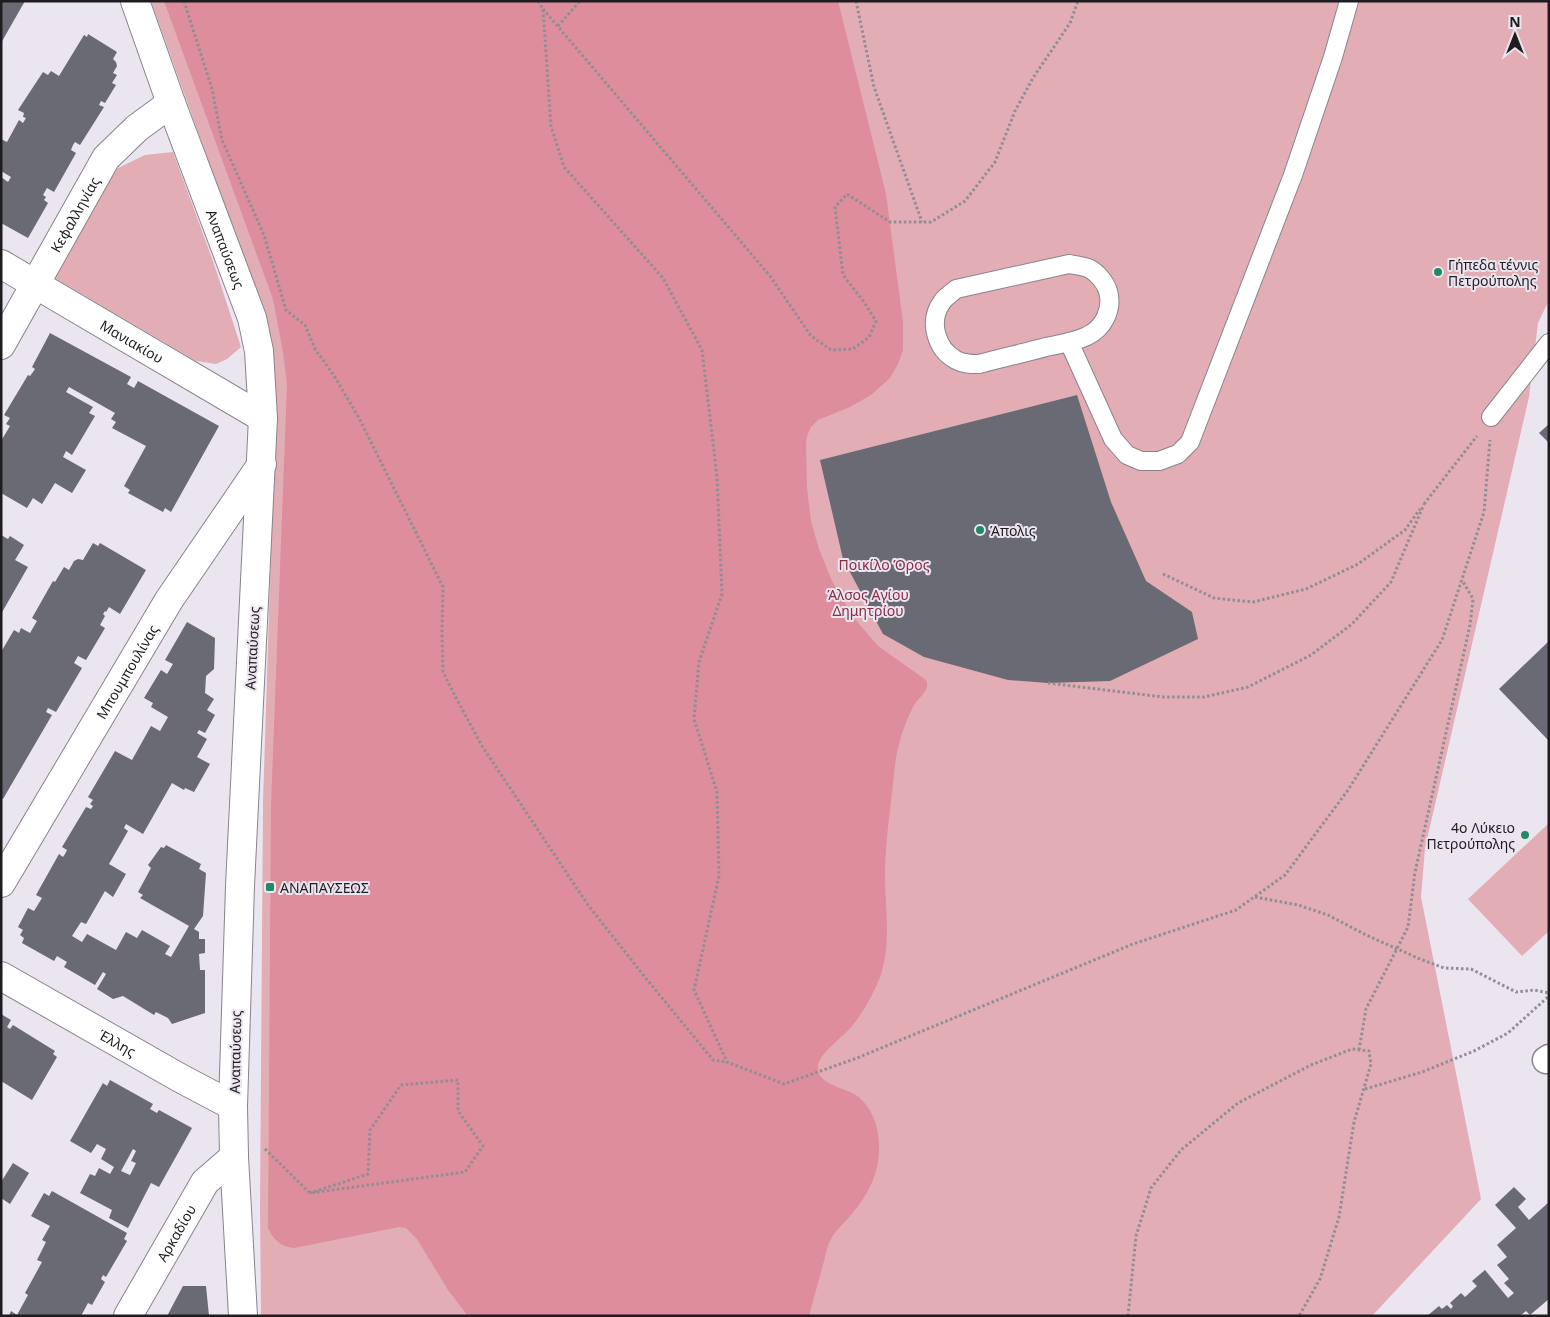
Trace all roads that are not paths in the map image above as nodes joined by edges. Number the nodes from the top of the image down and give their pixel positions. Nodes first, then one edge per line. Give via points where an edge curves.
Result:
1 (135, 1) edge
2 (1349, 1) edge
3 (171, 103) junction
4 (1, 264) edge
5 (36, 285) junction
6 (1069, 342) junction
7 (1549, 343) edge
8 (1, 345) edge
9 (1491, 417) road end
10 (263, 418) junction
11 (262, 464) junction
12 (1, 884) edge
13 (1, 976) edge
14 (233, 1106) junction
15 (234, 1157) junction
16 (128, 1316) edge
17 (243, 1316) edge

1 - 3 street, Αναπαύσεως
2 - 6 lane via 1293,175 1190,442 1178,454 1158,461 1141,461 1127,455 1113,439
3 - 5 street, Κεφαλληνίας via 137,128 106,158
3 - 10 street, Αναπαύσεως via 252,318 259,351
4 - 5 street, Μανιακίου
5 - 8 street, Κεφαλληνίας
5 - 10 street, Μανιακίου
6 - 6 lane via 1088,336 1101,325 1109,309 1110,298 1101,278 1089,268 1070,264 956,290 942,301 934,324 937,339 946,352 967,364 979,364
7 - 9 lane
10 - 11 street, Αναπαύσεως
11 - 12 street, Μπουμπουλίνας via 169,600
11 - 14 street, Αναπαύσεως via 240,886
13 - 14 street, Έλλης
14 - 15 street, Αναπαύσεως
15 - 16 street, Αρκαδίου via 205,1182
15 - 17 street, Αναπαύσεως

